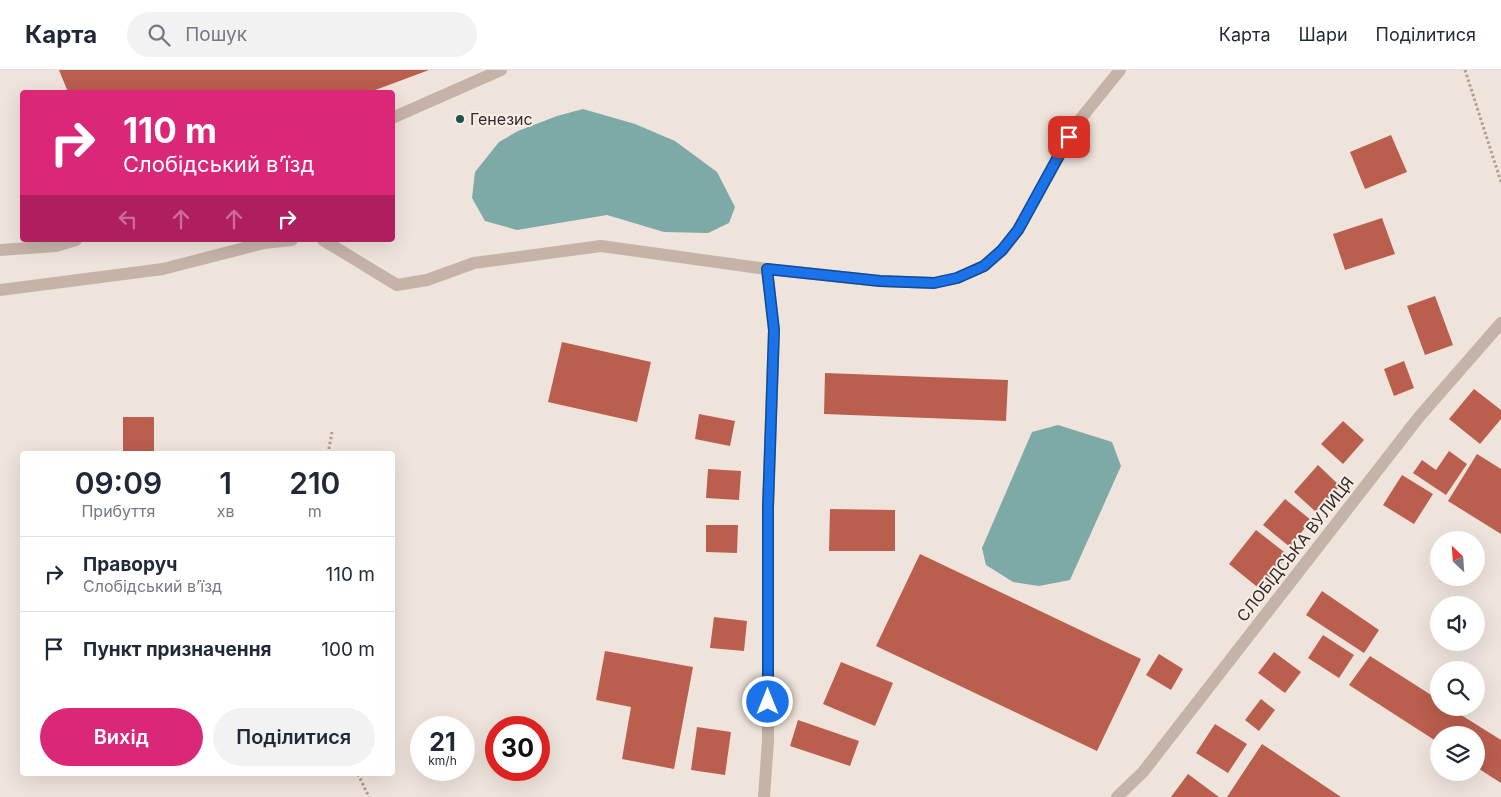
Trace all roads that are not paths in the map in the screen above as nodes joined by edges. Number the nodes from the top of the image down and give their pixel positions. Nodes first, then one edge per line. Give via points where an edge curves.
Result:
1 (501, 70) edge
2 (1120, 70) edge
3 (395, 117) edge
4 (69, 242) edge
5 (273, 242) edge
6 (326, 242) edge
7 (0, 250) edge
8 (767, 269) junction
9 (0, 290) edge
10 (1501, 323) edge
11 (764, 797) edge
12 (1117, 797) edge

1 - 3 street
2 - 8 street via 1078,122 1018,230 984,266 957,278 934,283 880,281
4 - 7 street
5 - 9 street via 163,269
6 - 8 street via 397,285 427,280 474,263 601,246
8 - 11 street via 774,330 768,507 768,741
10 - 12 street, СЛОБІДСЬКА ВУЛИЦЯ via 1419,417 1143,772

